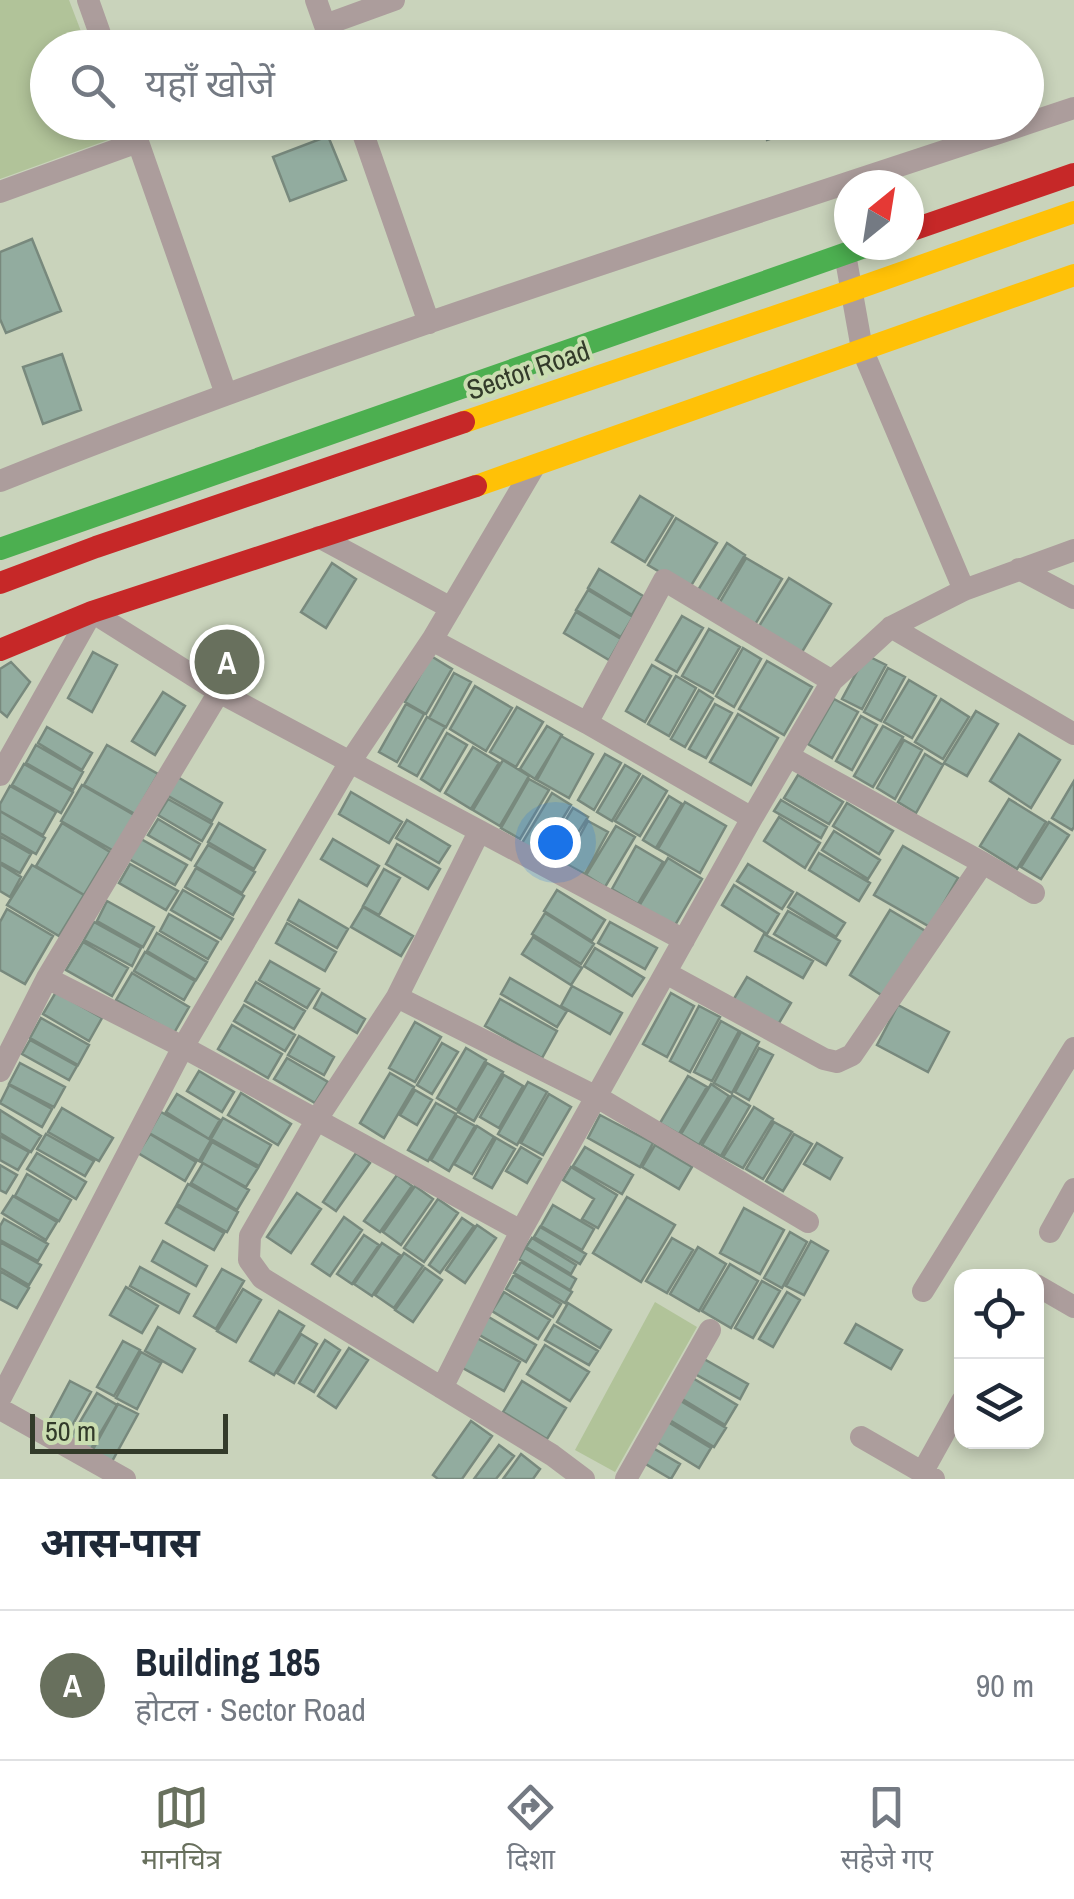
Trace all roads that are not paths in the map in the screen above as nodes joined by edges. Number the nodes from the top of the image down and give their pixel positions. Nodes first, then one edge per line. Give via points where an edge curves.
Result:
1 (88, 0) edge
2 (316, 0) edge
3 (394, 0) edge
4 (325, 25) junction
5 (99, 30) edge
6 (327, 30) edge
7 (1074, 108) edge
8 (1044, 118) edge
9 (117, 140) edge
10 (138, 140) edge
11 (365, 140) edge
12 (978, 140) edge
13 (1074, 174) edge
14 (0, 192) edge
15 (1074, 212) edge
16 (924, 226) edge
17 (834, 257) edge
18 (845, 260) edge
19 (1074, 275) edge
20 (850, 292) junction
21 (430, 323) junction
22 (862, 349) junction
23 (226, 394) junction
24 (534, 467) junction
25 (0, 480) edge
26 (318, 537) junction
27 (0, 549) edge
28 (1074, 550) edge
29 (1019, 569) junction
30 (0, 583) edge
31 (964, 590) junction
32 (1074, 598) edge
33 (451, 608) junction
34 (92, 612) junction
35 (891, 627) junction
36 (432, 640) junction
37 (0, 650) edge
38 (832, 681) junction
39 (220, 692) junction
40 (588, 723) junction
41 (1074, 734) edge
42 (788, 756) junction
43 (350, 762) junction
44 (0, 775) edge
45 (752, 818) junction
46 (479, 832) junction
47 (983, 863) junction
48 (1034, 894) dead end
49 (684, 940) junction
50 (666, 973) junction
51 (46, 978) junction
52 (397, 997) junction
53 (183, 1047) junction
54 (1074, 1048) edge
55 (0, 1071) edge
56 (597, 1098) junction
57 (317, 1119) junction
58 (1074, 1189) edge
59 (808, 1222) dead end
60 (522, 1231) junction
61 (1050, 1232) dead end
62 (1044, 1290) edge
63 (923, 1291) dead end
64 (1074, 1307) edge
65 (710, 1330) dead end
66 (442, 1388) junction
67 (0, 1398) edge
68 (0, 1409) edge
69 (954, 1419) edge
70 (861, 1437) dead end
71 (928, 1476) edge
72 (125, 1479) edge
73 (584, 1479) edge
74 (626, 1479) edge

1 - 5 street
2 - 4 street
3 - 4 street
4 - 6 street
7 - 8 street
9 - 14 street
10 - 23 street
11 - 21 street
12 - 21 street
13 - 16 main road
15 - 20 main road, Sector Road
17 - 27 main road, Sector Road
18 - 20 street
19 - 22 main road
20 - 22 street
20 - 30 main road, Sector Road
21 - 23 street
22 - 24 main road
22 - 31 street
23 - 25 street
24 - 26 main road
24 - 33 street
26 - 33 street
26 - 34 main road
28 - 29 street
29 - 31 street
29 - 32 street
31 - 35 street
33 - 36 street
34 - 37 main road
34 - 39 street
34 - 44 street
35 - 38 street
35 - 41 street
36 - 40 street
36 - 43 street
38 - 40 street via 664,580
38 - 42 street
39 - 43 street
39 - 51 street
40 - 45 street
42 - 45 street
42 - 47 street
43 - 46 street
43 - 53 street
45 - 49 street
46 - 49 street
46 - 52 street
47 - 48 street
47 - 50 street via 852,1056 838,1062
49 - 50 street
50 - 56 street
51 - 53 street
51 - 55 street
52 - 56 street
52 - 57 street
53 - 57 street
53 - 67 street
54 - 63 street
56 - 59 street
56 - 60 street
57 - 60 street
57 - 66 street via 250,1236 249,1260 262,1278
58 - 61 street
60 - 66 street
62 - 64 street
65 - 74 street
66 - 73 street
68 - 72 street
69 - 71 street
70 - 71 street

